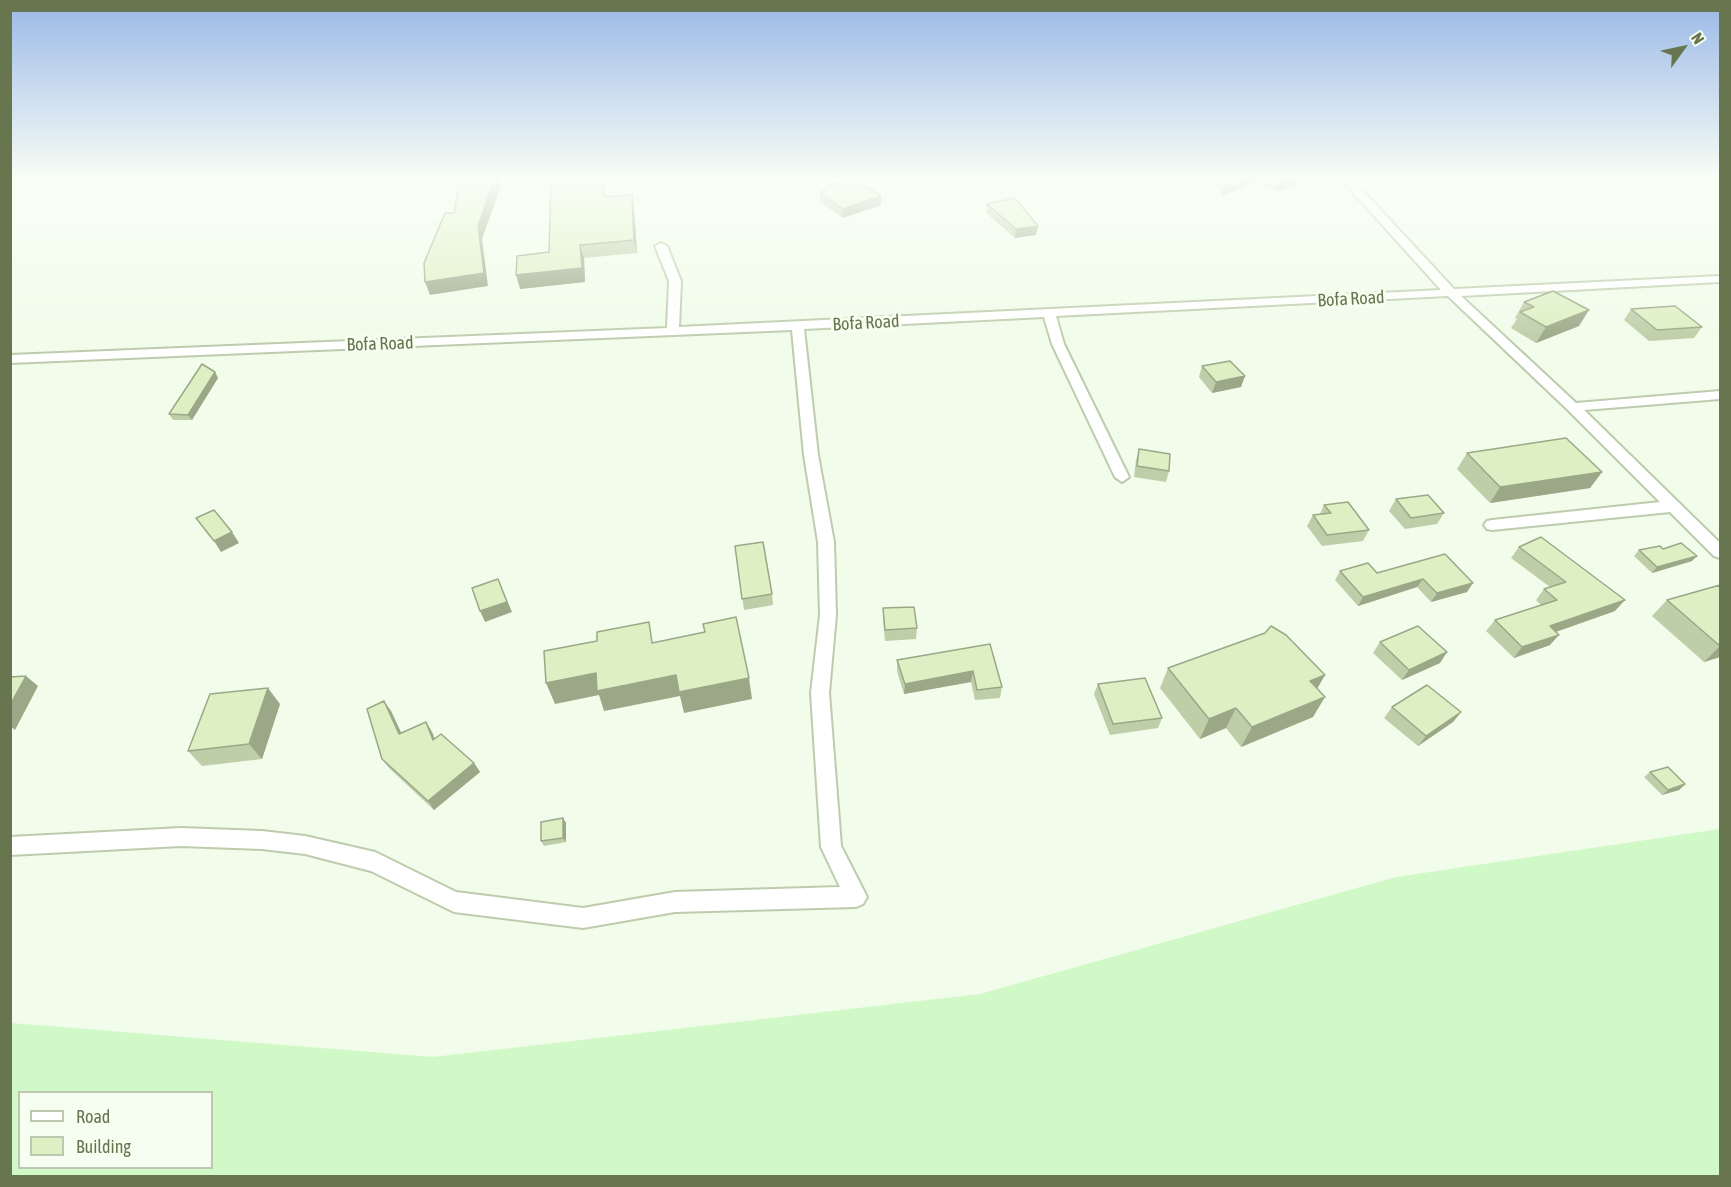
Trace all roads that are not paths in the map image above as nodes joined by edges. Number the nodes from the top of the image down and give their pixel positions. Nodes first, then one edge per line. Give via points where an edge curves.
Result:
1 (1397, 233) edge
2 (661, 246) dead end
3 (1720, 279) edge
4 (1452, 294) junction
5 (1049, 314) junction
6 (797, 326) junction
7 (673, 332) junction
8 (10, 359) edge
9 (1720, 395) edge
10 (1574, 407) junction
11 (1122, 477) dead end
12 (1673, 506) junction
13 (1492, 525) dead end
14 (1720, 552) edge
15 (10, 846) edge

1 - 4 street
2 - 7 street via 675,281
3 - 4 street, Bofa Road
4 - 5 street, Bofa Road
4 - 10 street
5 - 6 street, Bofa Road
5 - 11 street via 1058,345
6 - 7 street, Bofa Road
6 - 15 street via 811,454 826,542 828,615 820,693 831,847 856,897 675,902 583,918 454,902 375,862 283,842 181,837
7 - 8 street, Bofa Road
9 - 10 street
10 - 12 street
12 - 13 street
12 - 14 street

